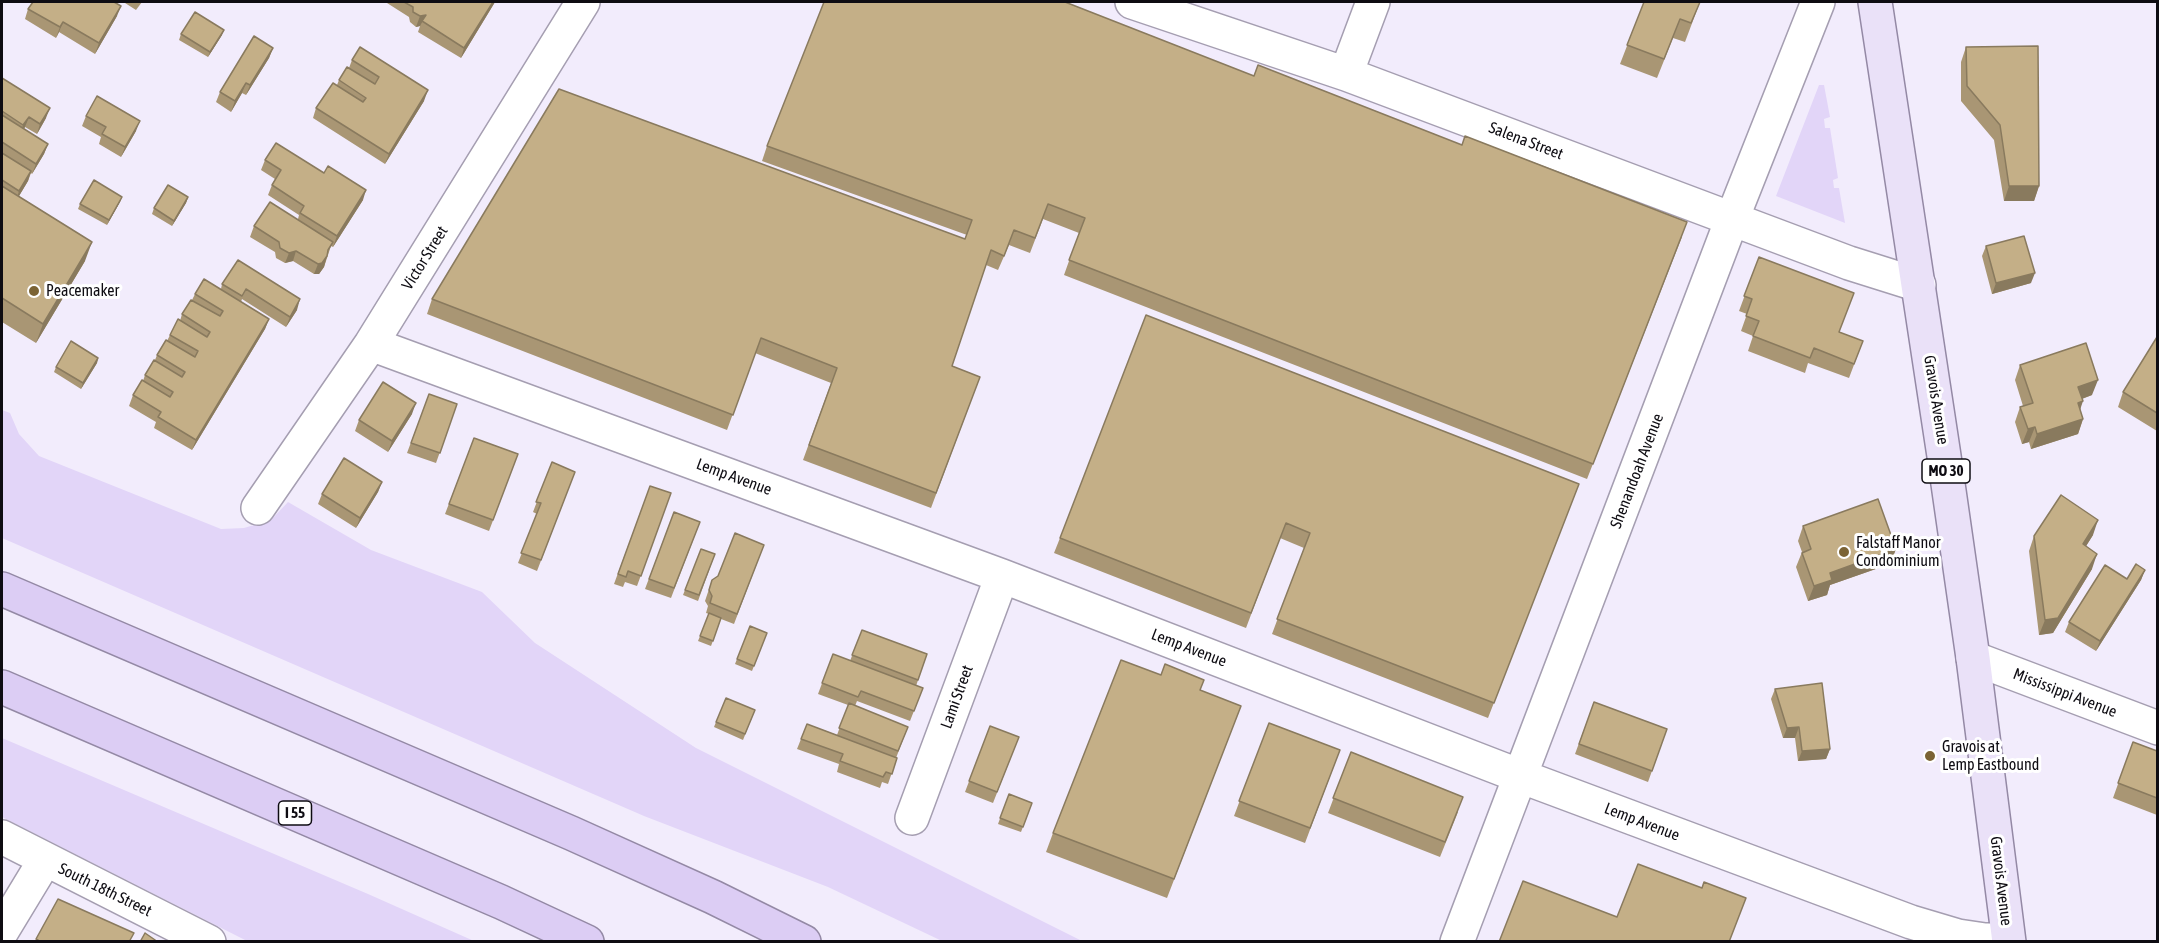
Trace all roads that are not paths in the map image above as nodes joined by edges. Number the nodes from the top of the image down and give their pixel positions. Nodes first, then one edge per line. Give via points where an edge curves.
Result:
1 (583, 2) edge
2 (1132, 2) edge
3 (1373, 2) edge
4 (1818, 2) edge
5 (1875, 2) edge
6 (1346, 74) junction
7 (1732, 219) junction
8 (1919, 285) junction
9 (371, 344) junction
10 (258, 508) dead end
11 (1002, 576) junction
12 (2, 589) edge
13 (1973, 658) junction
14 (2, 687) edge
15 (2157, 728) edge
16 (1520, 776) junction
17 (912, 818) dead end
18 (2, 837) edge
19 (45, 860) junction
20 (2, 931) edge
21 (2008, 941) edge
22 (209, 942) edge
23 (587, 942) edge
24 (804, 942) edge
25 (1457, 942) edge

1 - 9 street, Victor Street
2 - 6 street, Salena Street
3 - 6 street
4 - 7 street, Shenandoah Avenue
5 - 8 main road, Gravois Avenue / MO 30
6 - 7 street, Salena Street
7 - 8 street, Salena Street
7 - 16 street, Shenandoah Avenue
8 - 13 main road, Gravois Avenue / MO 30
9 - 10 street, Victor Street
9 - 11 street, Lemp Avenue
11 - 16 street, Lemp Avenue
11 - 17 street, Lami Street
12 - 24 highway via 571,833
13 - 15 street, Mississippi Avenue
13 - 21 main road, Gravois Avenue / MO 30
14 - 23 highway, I 55
16 - 21 street, Lemp Avenue via 1935,930
16 - 25 street, Shenandoah Avenue
18 - 19 street, South 18th Street
19 - 20 street
19 - 22 street, South 18th Street

